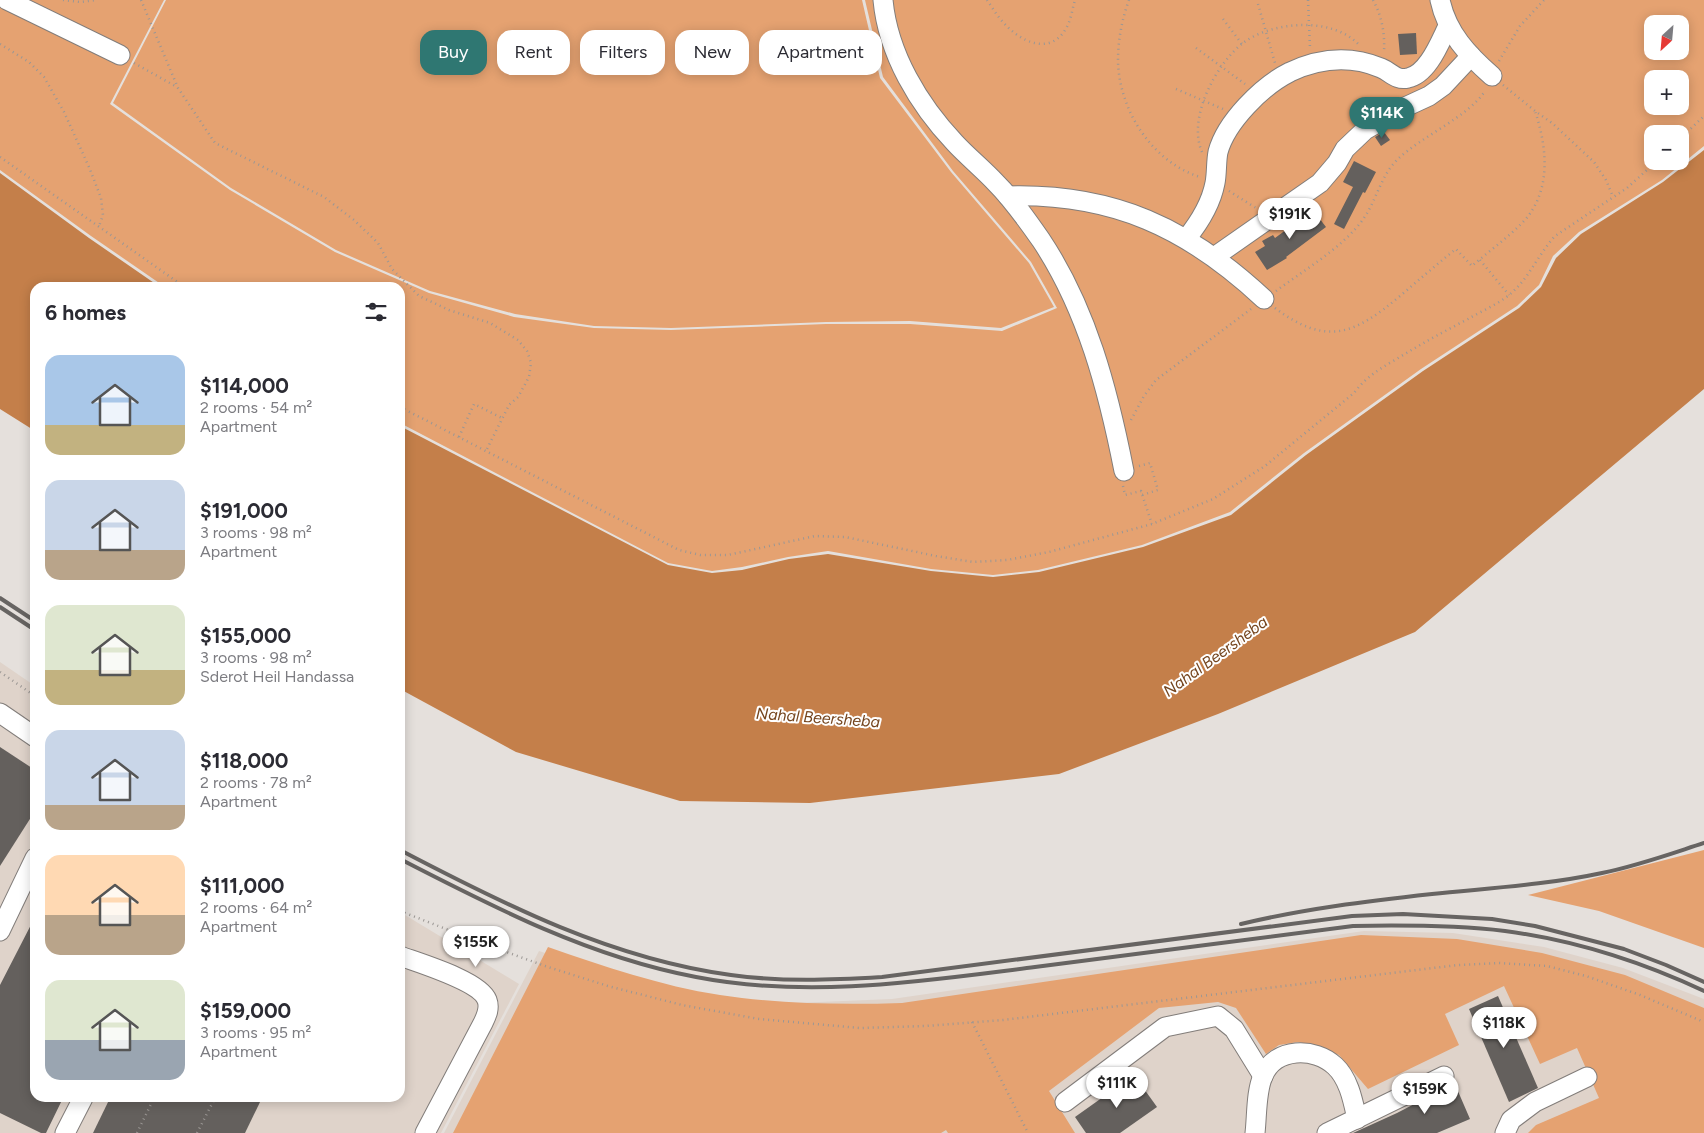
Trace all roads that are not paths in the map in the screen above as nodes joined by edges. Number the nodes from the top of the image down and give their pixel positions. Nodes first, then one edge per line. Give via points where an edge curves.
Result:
1 (7, 0) edge
2 (883, 0) edge
3 (1440, 0) edge
4 (1448, 26) junction
5 (120, 55) road end
6 (1471, 56) junction
7 (1492, 76) road end
8 (1008, 196) junction
9 (1186, 239) junction
10 (1214, 257) junction
11 (1264, 299) road end
12 (1124, 471) dead end
13 (0, 713) edge
14 (30, 734) edge
15 (30, 868) edge
16 (0, 931) edge
17 (405, 958) edge
18 (1263, 1076) junction
19 (1444, 1076) dead end
20 (1587, 1077) dead end
21 (81, 1102) edge
22 (1065, 1102) dead end
23 (1357, 1118) junction
24 (65, 1133) edge
25 (425, 1133) edge
26 (1255, 1133) edge
27 (1327, 1133) edge
28 (1505, 1133) edge

1 - 5 street
2 - 8 street via 898,58 921,101 955,143
3 - 4 street
4 - 6 street
4 - 9 street via 1429,63 1416,76 1396,78 1384,69 1359,60 1334,58 1310,63 1259,94 1225,136 1218,152 1215,182 1205,212
6 - 7 street
6 - 10 street via 1430,96 1365,130 1345,149 1320,182
8 - 9 street via 1054,196 1111,206
8 - 12 street via 1059,269 1086,327 1104,384
9 - 10 street
10 - 11 street
13 - 14 street
15 - 16 street
17 - 25 street via 479,989 488,1006 483,1023
18 - 22 street via 1234,1029 1218,1016 1165,1027
18 - 23 street via 1271,1063 1282,1056 1295,1052 1316,1054 1336,1066 1344,1078
18 - 26 street
19 - 23 street
20 - 28 street via 1534,1102 1512,1120
21 - 24 street
23 - 27 street

